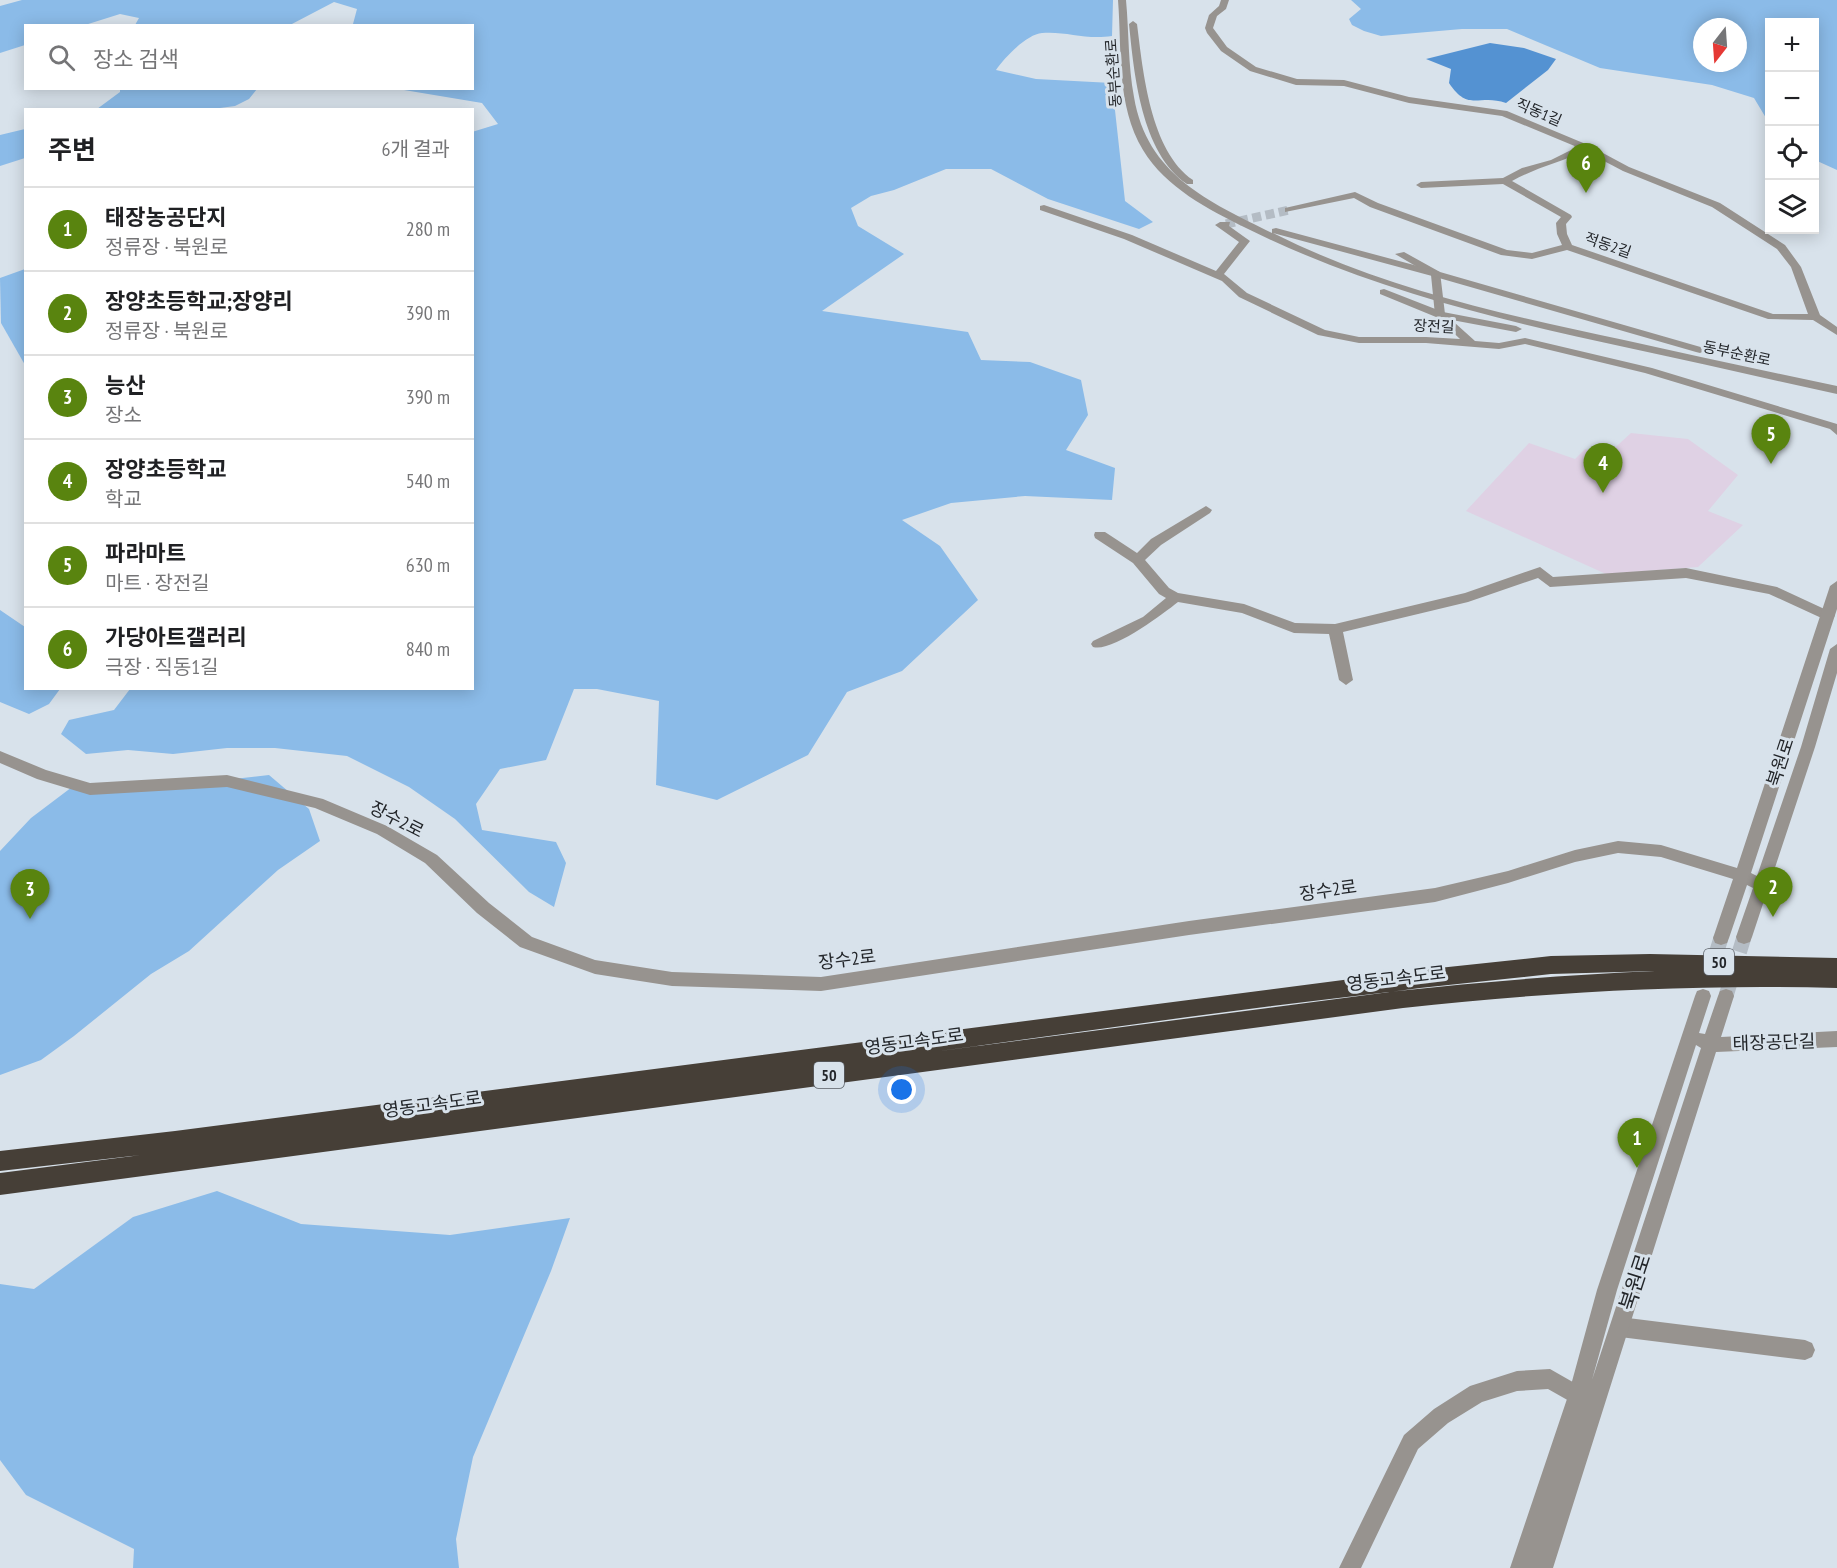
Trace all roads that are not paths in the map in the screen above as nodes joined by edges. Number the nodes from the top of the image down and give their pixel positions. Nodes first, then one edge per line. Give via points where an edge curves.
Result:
1 (1122, 0) edge
2 (1131, 0) edge
3 (1225, 0) edge
4 (1585, 147) junction
5 (1505, 181) junction
6 (1421, 185) dead end
7 (1044, 208) dead end
8 (1289, 210) tunnel mouth
9 (1226, 224) dead end
10 (1261, 229) junction
11 (1568, 247) junction
12 (1401, 254) dead end
13 (1436, 274) junction
14 (1218, 275) junction
15 (1440, 315) junction
16 (1815, 317) junction
17 (1834, 327) edge
18 (1472, 344) junction
19 (1770, 372) junction
20 (1837, 382) edge
21 (1837, 390) edge
22 (1837, 431) edge
23 (1206, 510) dead end
24 (1100, 535) dead end
25 (1138, 560) junction
26 (1837, 585) edge
27 (1175, 597) junction
28 (1828, 616) junction
29 (1335, 629) junction
30 (1098, 644) dead end
31 (1837, 649) edge
32 (1346, 680) dead end
33 (1802, 694) junction
34 (1822, 701) junction
35 (0, 757) edge
36 (1743, 876) junction
37 (1761, 885) junction
38 (1744, 937) tunnel mouth
39 (1721, 938) tunnel mouth
40 (1837, 967) edge
41 (1655, 970) junction
42 (1788, 971) junction
43 (1837, 980) edge
44 (1703, 996) dead end
45 (1726, 996) tunnel mouth
46 (1691, 1035) junction
47 (1837, 1039) edge
48 (1711, 1045) junction
49 (0, 1161) edge
50 (0, 1184) edge
51 (1599, 1317) junction
52 (1620, 1327) junction
53 (1804, 1350) dead end
54 (1578, 1395) junction
55 (1350, 1568) edge
56 (1521, 1568) edge
57 (1542, 1568) edge

1 - 10 street, 동부순환로 via 1131,113 1147,149 1176,183
2 - 10 street, 동부순환로 via 1140,93 1154,134 1183,177
3 - 4 street, 직동1길 via 1213,15 1211,33 1224,49 1253,69 1296,82 1344,83 1409,100 1504,113
4 - 5 street
4 - 16 street, 직동1길 via 1626,169 1716,205 1781,247 1796,267
5 - 6 street
5 - 11 street via 1567,218 1561,224
7 - 14 street, 장전길 via 1128,237
8 - 11 street, 적동2길 via 1355,195 1505,253 1532,256
9 - 14 street via 1220,225 1245,241
10 - 13 street
10 - 15 street via 1308,262
10 - 19 street, 동부순환로 via 1347,271 1399,288 1517,320
11 - 16 street, 적동2길 via 1772,317
12 - 13 street
13 - 15 street
13 - 19 street
14 - 18 street, 장전길 via 1243,295 1322,333 1359,340
15 - 18 street
15 - 19 street
16 - 17 street
18 - 22 street, 장전길 via 1499,346 1525,341 1648,370 1835,427
19 - 20 street, 동부순환로
19 - 21 street, 동부순환로
23 - 25 street via 1156,542
24 - 25 street
25 - 27 street via 1164,591
26 - 28 street, 북원로
27 - 29 street via 1244,609 1294,628
27 - 30 street via 1148,620
28 - 29 street via 1772,590 1720,578 1686,573 1550,582 1540,572 1468,597
28 - 33 street, 북원로
29 - 32 street
31 - 34 street, 북원로
33 - 34 street
33 - 36 street, 북원로
34 - 37 street, 북원로
35 - 36 street, 장수2로 via 90,789 227,781 318,803 382,831 431,859 526,942 595,967 672,979 820,984 1435,895 1618,848 1660,851
36 - 37 street, 장수2로
36 - 39 street, 북원로
37 - 38 street, 북원로
40 - 42 highway, 영동고속도로 / 50
41 - 42 highway, 영동고속도로 / 50
41 - 49 highway, 영동고속도로 / 50 via 1551,966 1420,979
41 - 50 highway, 영동고속도로 / 50 via 1403,999
42 - 43 highway, 영동고속도로 / 50
44 - 46 street, 북원로
45 - 48 street, 북원로
46 - 48 street
46 - 51 street, 북원로
47 - 48 street, 태장공단길
48 - 52 street, 북원로
51 - 52 street
51 - 54 street, 북원로
52 - 53 street
52 - 57 street, 북원로
54 - 55 street via 1550,1379 1517,1381 1477,1393 1441,1416 1411,1442
54 - 56 street, 북원로

